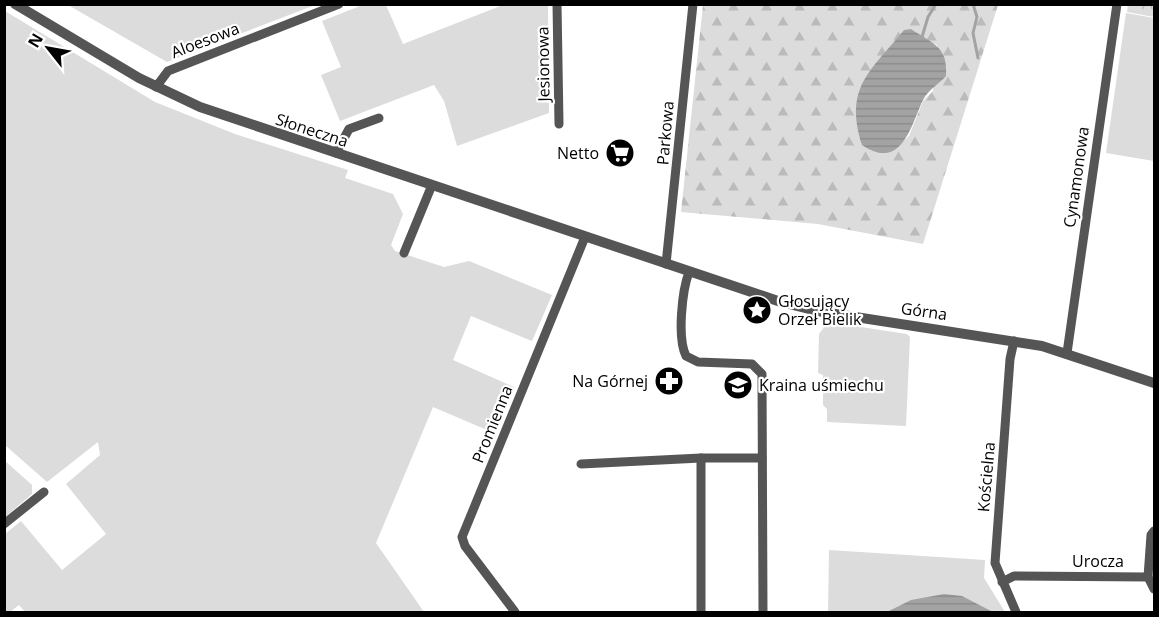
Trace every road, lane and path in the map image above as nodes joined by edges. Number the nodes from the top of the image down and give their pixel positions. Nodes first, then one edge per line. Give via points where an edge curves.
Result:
1 (15, 4) edge
2 (339, 4) edge
3 (557, 4) edge
4 (693, 4) edge
5 (1117, 4) edge
6 (156, 87) junction
7 (380, 118) dead end
8 (559, 124) dead end
9 (336, 153) junction
10 (432, 185) junction
11 (585, 237) junction
12 (616, 248) joint
13 (404, 253) dead end
14 (666, 264) junction
15 (689, 272) junction
16 (1014, 341) junction
17 (1066, 353) junction
18 (1155, 383) edge
19 (701, 458) junction
20 (762, 458) junction
21 (581, 464) dead end
22 (44, 492) dead end
23 (4, 524) edge
24 (1155, 531) edge
25 (1148, 577) junction
26 (1002, 582) junction
27 (1155, 589) edge
28 (515, 612) edge
29 (701, 612) edge
30 (763, 612) edge
31 (1016, 612) edge

1 - 6 street, Słoneczna
2 - 6 street, Aloesowa via 168,71
3 - 8 street, Jesionowa
4 - 14 street, Parkowa
5 - 17 street, Cynamonowa
6 - 9 street, Słoneczna via 218,114
7 - 9 street via 349,129
9 - 10 street, Słoneczna
10 - 11 street, Słoneczna
10 - 13 street
11 - 12 street, Słoneczna
11 - 28 street, Promienna via 462,537
12 - 14 street, Górna
14 - 15 street, Górna
15 - 16 street, Górna via 809,309
15 - 20 street via 683,294 684,352 695,361 747,363 759,368
16 - 17 street, Górna
16 - 26 street, Kościelna via 995,551
17 - 18 street, Górna
19 - 20 street
19 - 21 street
19 - 29 street
20 - 30 street
22 - 23 street
24 - 25 street via 1151,535
25 - 26 street, Urocza via 1014,576
25 - 27 street
26 - 31 street, Kościelna

